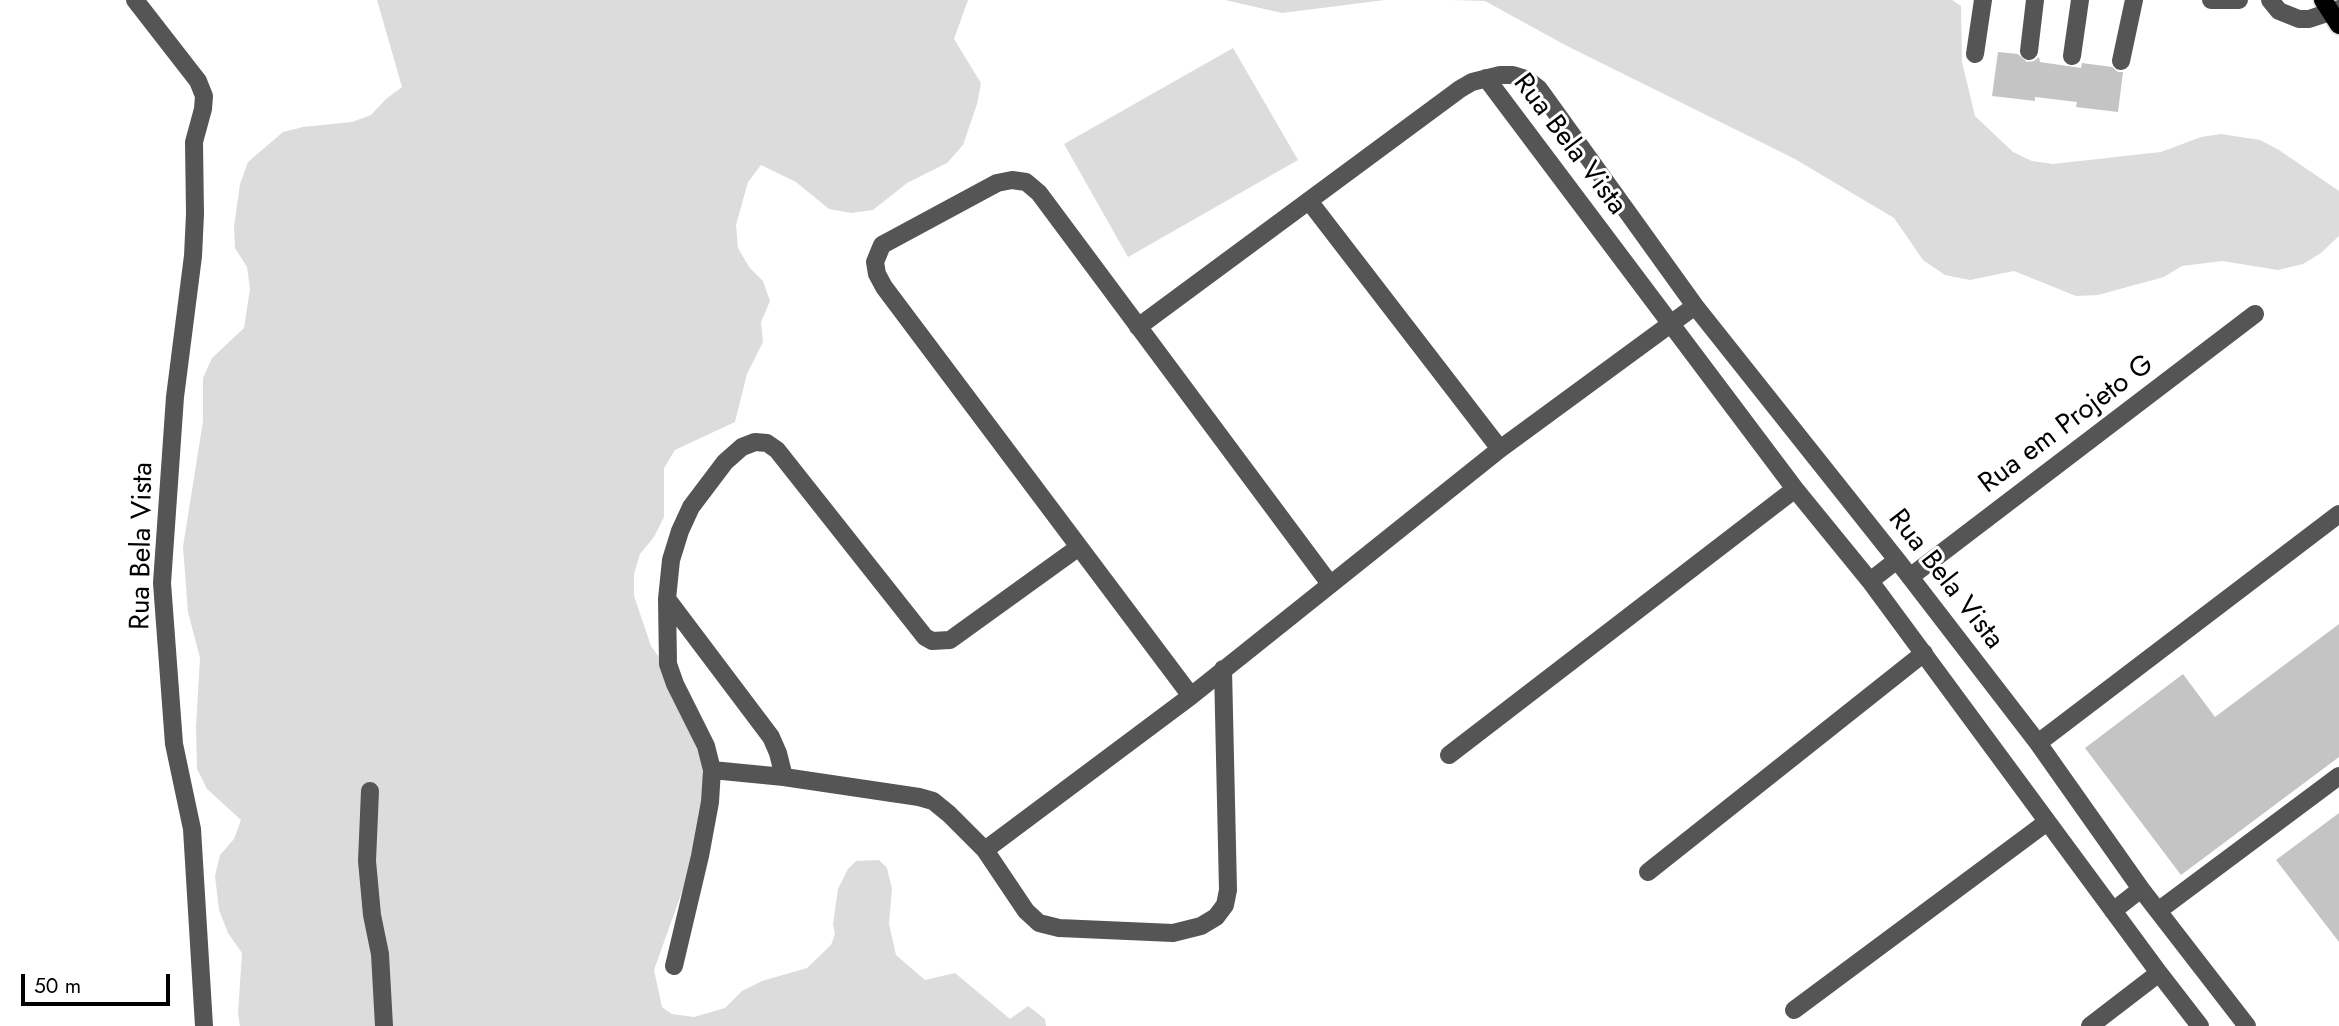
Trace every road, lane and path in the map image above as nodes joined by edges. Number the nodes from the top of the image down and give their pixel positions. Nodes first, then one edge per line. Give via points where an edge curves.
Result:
1 (135, 0) edge
2 (1983, 0) edge
3 (2035, 0) edge
4 (2080, 0) edge
5 (2134, 0) edge
6 (2211, 0) edge
7 (2239, 0) edge
8 (2270, 0) edge
9 (2333, 12) edge
10 (2029, 51) dead end
11 (1975, 54) dead end
12 (2072, 56) dead end
13 (2121, 61) dead end
14 (1486, 78) junction
15 (1309, 201) junction
16 (1695, 306) junction
17 (2256, 314) dead end
18 (1670, 324) junction
19 (1138, 327) junction
20 (1500, 449) junction
21 (1795, 489) junction
22 (2339, 514) edge
23 (1079, 547) junction
24 (1897, 560) junction
25 (1910, 577) junction
26 (1870, 581) junction
27 (1329, 584) junction
28 (667, 599) junction
29 (1924, 653) junction
30 (1223, 669) junction
31 (1191, 696) junction
32 (2038, 743) junction
33 (1450, 755) dead end
34 (712, 770) junction
35 (2339, 776) edge
36 (784, 777) junction
37 (370, 791) dead end
38 (2047, 822) junction
39 (985, 850) junction
40 (1648, 872) dead end
41 (2141, 889) junction
42 (2113, 911) junction
43 (2158, 911) junction
44 (674, 966) dead end
45 (2158, 973) junction
46 (1794, 1010) dead end
47 (204, 1026) edge
48 (384, 1026) edge
49 (2090, 1026) edge
50 (2200, 1026) edge
51 (2247, 1026) edge

1 - 47 street, Rua Bela Vista via 198,81 204,96 194,142 193,256 175,397 162,583 174,744 192,829
2 - 11 street
3 - 10 street
4 - 12 street
5 - 13 street
6 - 7 street
8 - 9 street via 2279,11 2299,19
14 - 15 street via 1460,89
14 - 16 street, Rua Bela Vista via 1513,75 1539,89
14 - 18 street, Rua Bela Vista
15 - 19 street
15 - 20 street
16 - 18 street
16 - 24 street, Rua Bela Vista
17 - 25 street, Rua em Projeto G
18 - 20 street
18 - 21 street, Rua Bela Vista
19 - 23 street via 1039,193 1026,182 997,183 882,245 877,253 877,274 884,287
19 - 27 street
20 - 27 street
21 - 26 street, Rua Bela Vista
21 - 33 street
22 - 32 street
23 - 28 street via 950,640 932,641 777,450 755,442 725,462 691,507 671,560
23 - 31 street
24 - 25 street, Rua Bela Vista
24 - 26 street
25 - 32 street, Rua Bela Vista
26 - 29 street, Rua Bela Vista
27 - 30 street
28 - 34 street via 668,664 706,746
28 - 36 street via 771,737
29 - 38 street, Rua Bela Vista
29 - 40 street
30 - 31 street
30 - 39 street via 1228,890 1216,918 1173,933 1039,923
31 - 39 street
32 - 41 street, Rua Bela Vista
34 - 36 street
34 - 44 street via 700,856
35 - 43 street
36 - 39 street via 933,801
37 - 48 street via 367,861
38 - 42 street, Rua Bela Vista
38 - 46 street
41 - 42 street
41 - 43 street, Rua Bela Vista
42 - 45 street, Rua Bela Vista
43 - 51 street, Rua Bela Vista
45 - 49 street
45 - 50 street, Rua Bela Vista

